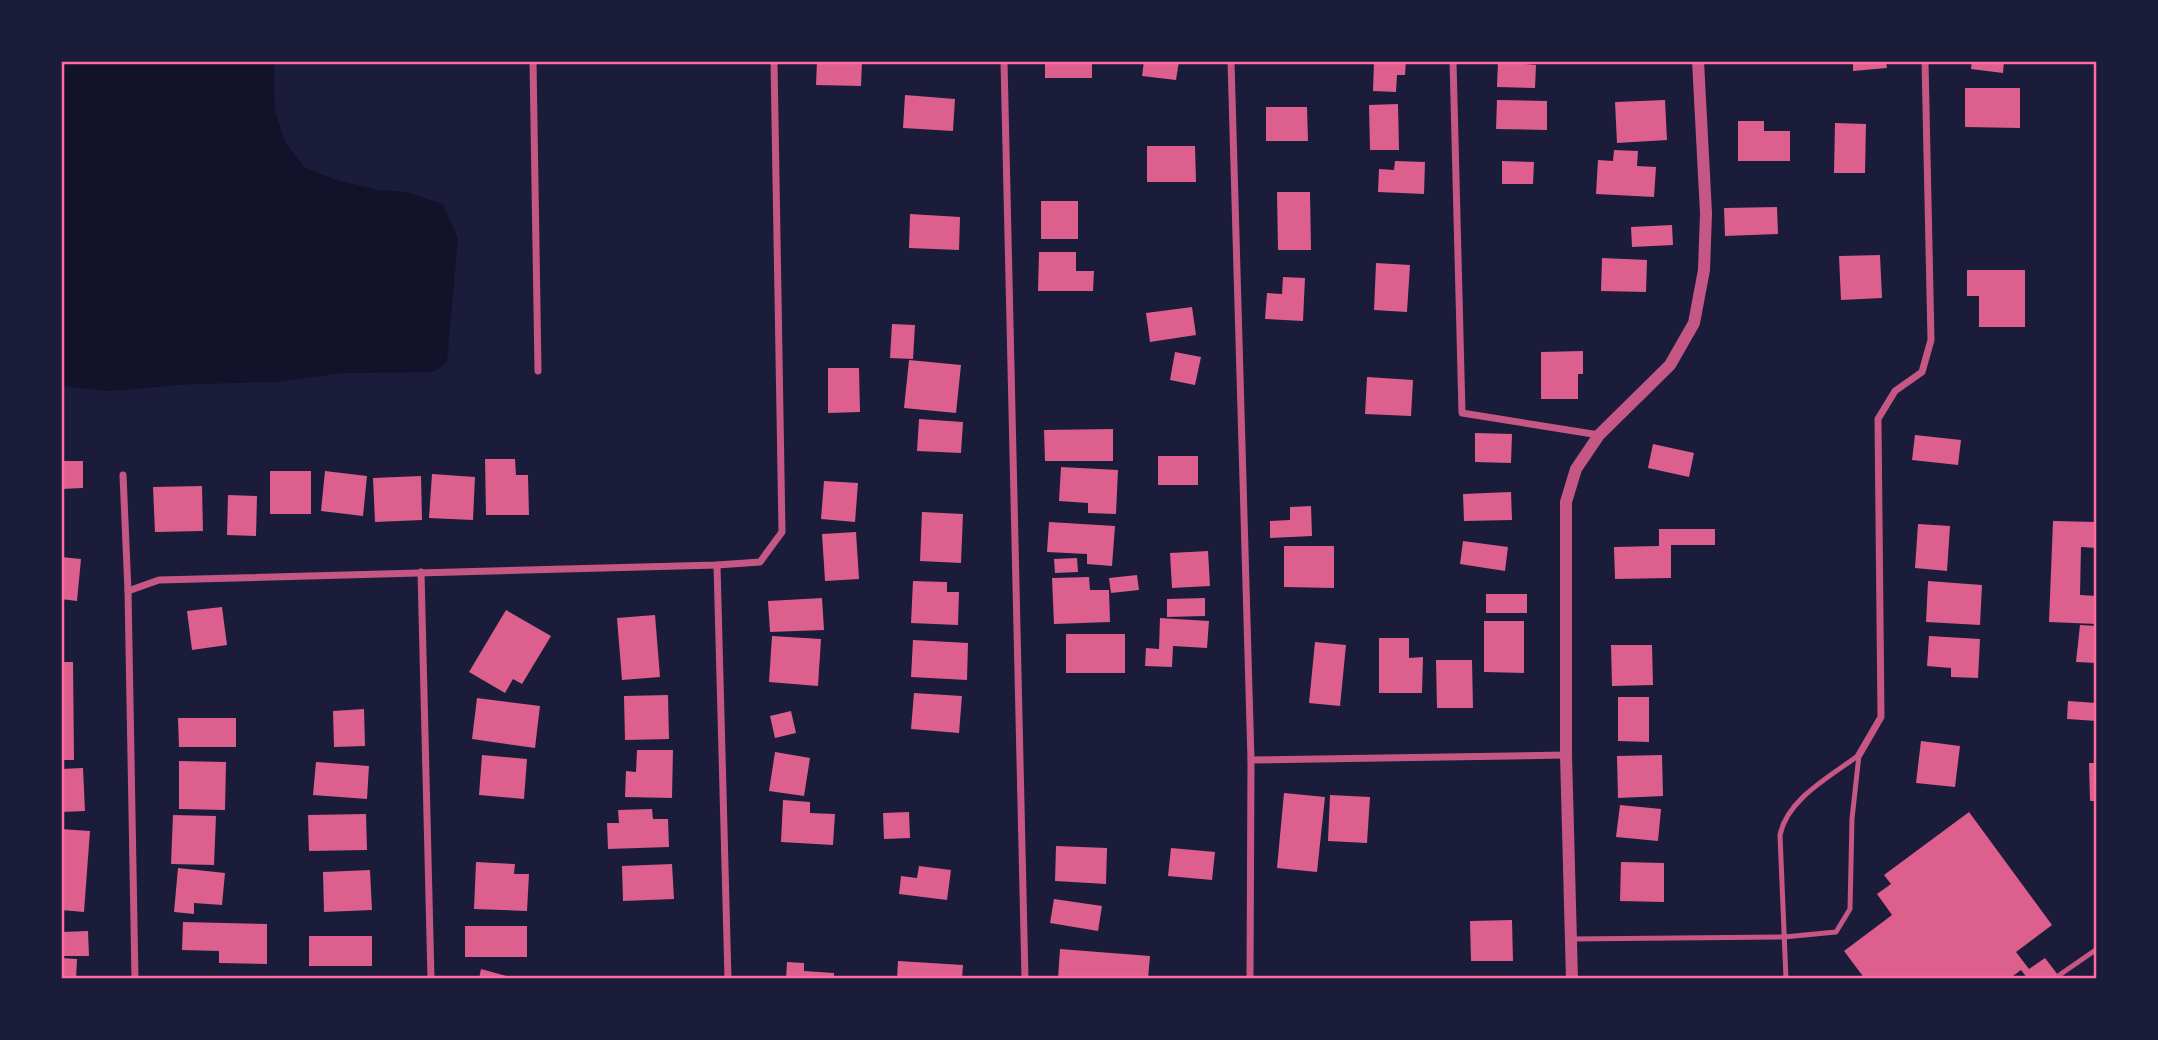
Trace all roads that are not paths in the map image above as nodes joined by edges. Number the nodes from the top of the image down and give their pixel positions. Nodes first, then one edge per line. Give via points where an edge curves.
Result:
1 (533, 61) edge
2 (774, 61) edge
3 (1004, 61) edge
4 (1231, 61) edge
5 (1453, 61) edge
6 (1698, 61) edge
7 (1925, 61) edge
8 (538, 370) dead end
9 (1599, 435) junction
10 (123, 474) dead end
11 (717, 565) junction
12 (421, 572) junction
13 (128, 591) junction
14 (1566, 755) junction
15 (1858, 755) junction
16 (1251, 760) junction
17 (1784, 937) junction
18 (1571, 939) junction
19 (2097, 949) edge
20 (2059, 976) dead end
21 (135, 979) edge
22 (431, 979) edge
23 (728, 979) edge
24 (1025, 979) edge
25 (1250, 979) edge
26 (1572, 979) edge
27 (1786, 979) edge

1 - 8 street
2 - 11 street via 782,532 760,562
3 - 24 street
4 - 16 street
5 - 9 street via 1462,412
6 - 9 street via 1706,213 1704,270 1695,323 1670,365
7 - 15 street via 1931,340 1922,372 1895,391 1878,419 1881,717
9 - 14 street via 1576,469 1566,502
10 - 13 street
11 - 12 street
11 - 23 street
12 - 13 street via 159,580
12 - 22 street
13 - 21 street
14 - 16 street
14 - 18 street
15 - 17 lane via 1801,799 1783,821
15 - 17 lane via 1850,909 1836,932
16 - 25 street
17 - 18 lane
17 - 27 lane
18 - 26 street
19 - 20 lane

